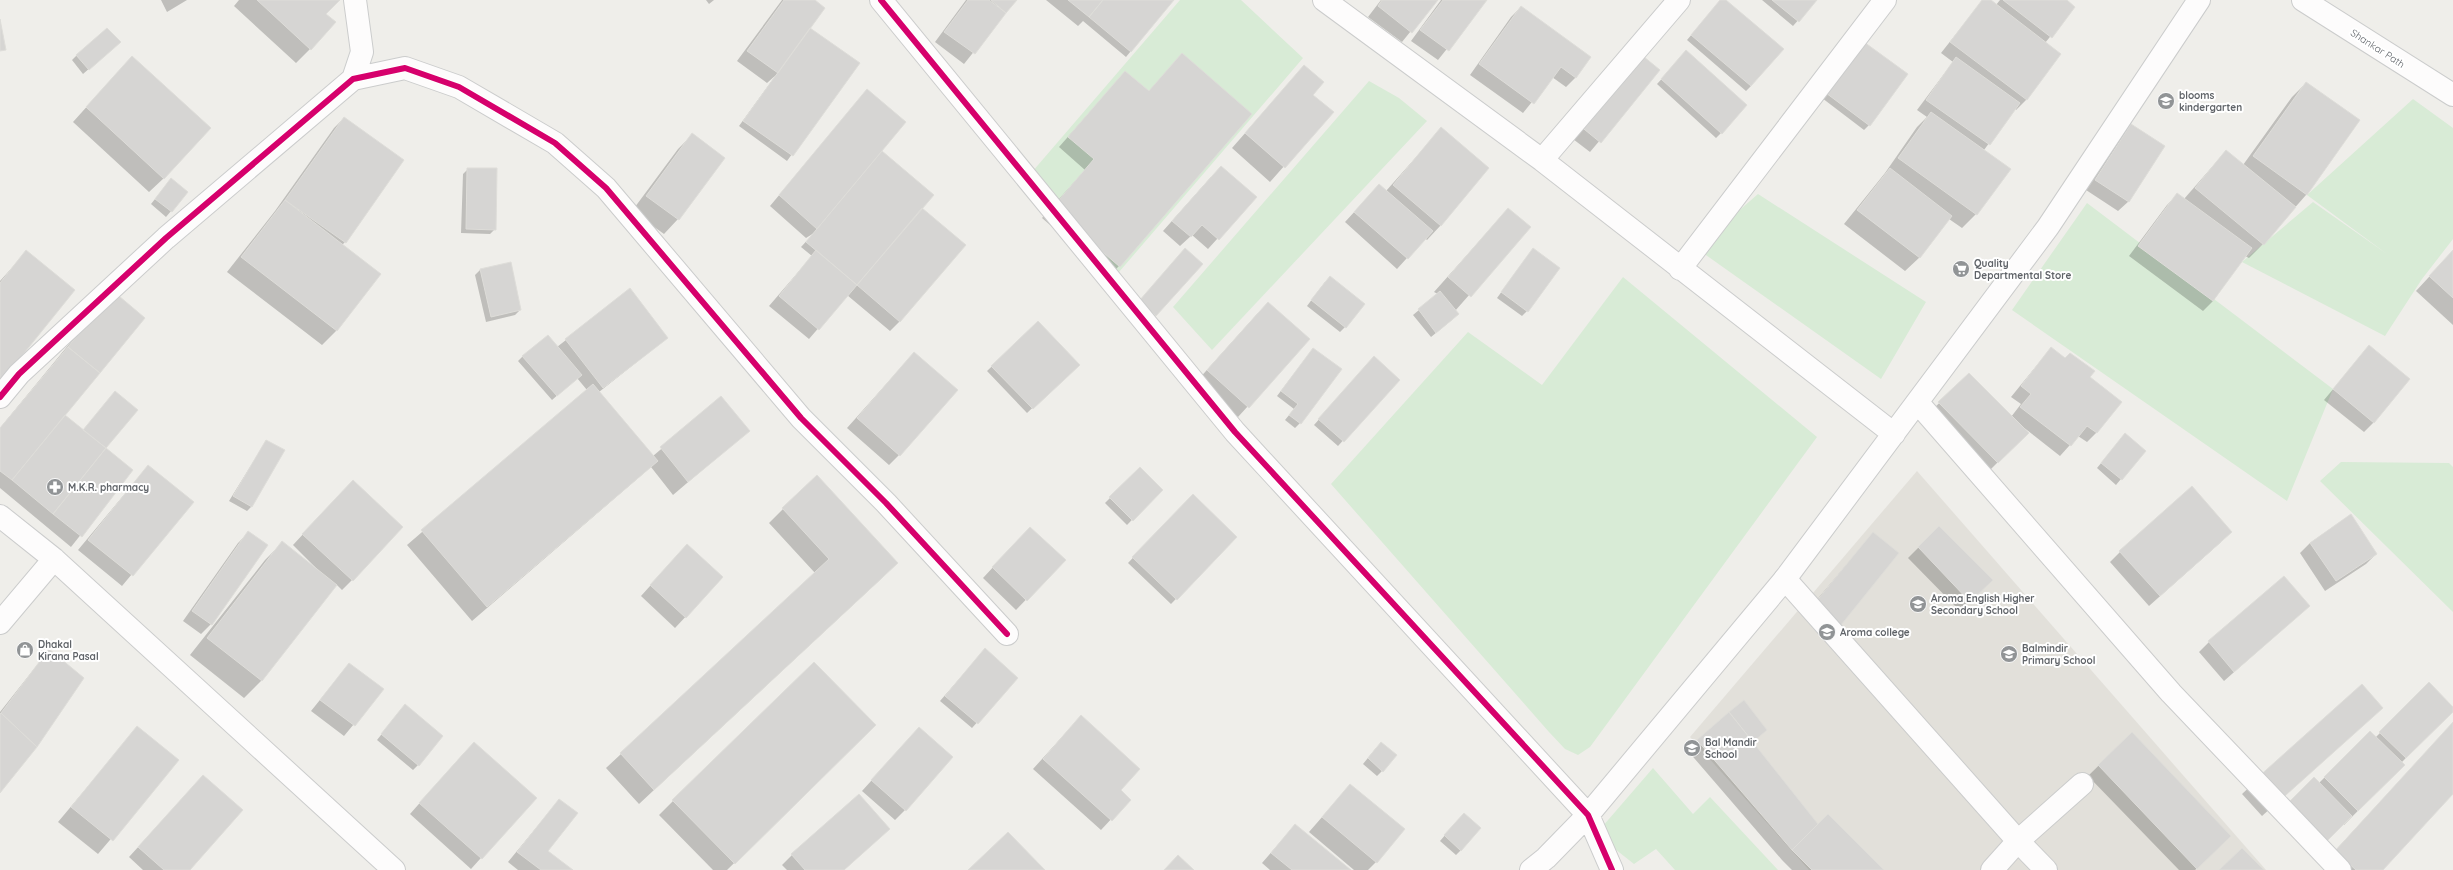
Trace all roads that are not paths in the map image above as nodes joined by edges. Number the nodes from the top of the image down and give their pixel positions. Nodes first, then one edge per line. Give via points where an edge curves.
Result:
1 (355, 0) edge
2 (881, 0) edge
3 (1324, 0) edge
4 (1678, 0) edge
5 (1885, 0) edge
6 (2199, 0) edge
7 (2303, 0) edge
8 (353, 79) junction
9 (2453, 95) edge
10 (1542, 160) junction
11 (1680, 268) junction
12 (0, 397) edge
13 (1918, 404) junction
14 (1894, 434) junction
15 (0, 516) edge
16 (54, 559) junction
17 (1785, 580) junction
18 (0, 623) edge
19 (1007, 634) dead end
20 (2082, 784) dead end
21 (1588, 815) junction
22 (2018, 841) junction
23 (387, 868) edge
24 (1531, 870) edge
25 (1612, 870) edge
26 (1992, 870) edge
27 (2046, 870) edge
28 (2340, 870) edge

1 - 8 street via 362,52
2 - 21 street via 1235,432
3 - 10 street
4 - 10 street
5 - 11 street
6 - 13 street via 2048,227
7 - 9 street, Shankar Path
8 - 12 street via 166,238 19,374
8 - 19 street via 405,68 459,87 556,143 606,188 800,418 886,503
10 - 11 street
11 - 14 street
13 - 14 street
13 - 28 street via 2171,693
14 - 17 street
15 - 16 street
16 - 18 street
16 - 23 street
17 - 21 street
17 - 22 street
20 - 22 street
21 - 24 street
21 - 25 street
22 - 26 street
22 - 27 street

